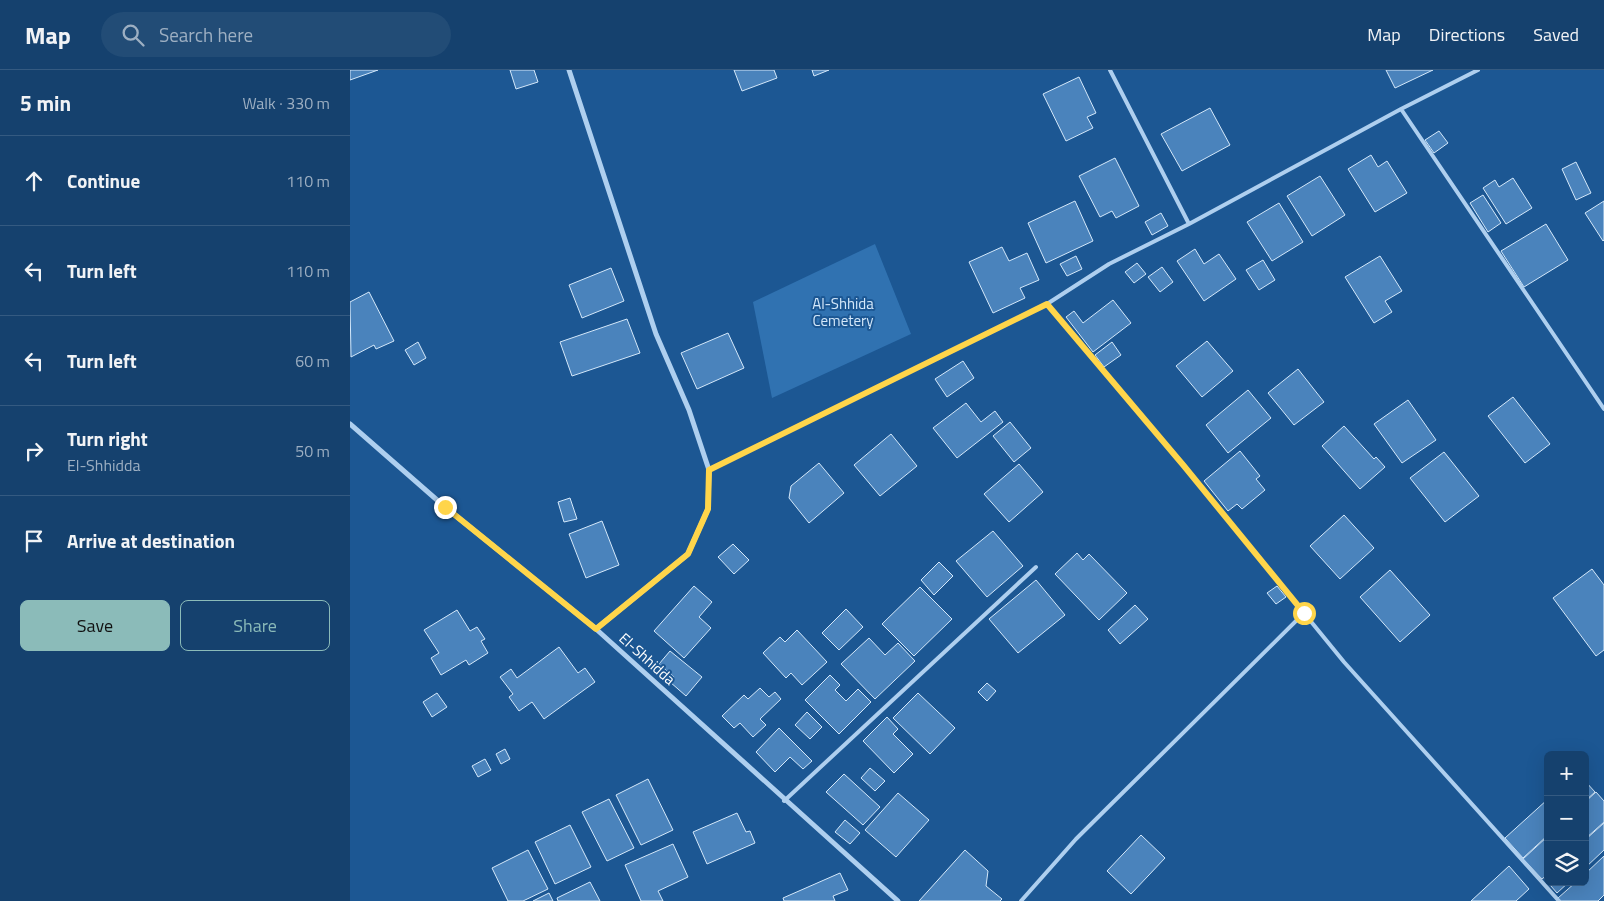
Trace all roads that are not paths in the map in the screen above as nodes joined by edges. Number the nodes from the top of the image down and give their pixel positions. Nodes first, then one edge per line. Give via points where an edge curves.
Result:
1 (569, 70) edge
2 (1110, 70) edge
3 (1478, 70) edge
4 (1401, 109) junction
5 (1190, 224) junction
6 (1047, 304) junction
7 (1604, 409) edge
8 (350, 424) edge
9 (709, 470) junction
10 (1036, 567) dead end
11 (1304, 613) junction
12 (596, 629) junction
13 (784, 800) junction
14 (898, 901) edge
15 (1021, 901) edge
16 (1559, 901) edge

1 - 9 street via 656,334 689,410
2 - 5 lane
3 - 4 lane
4 - 5 lane
4 - 7 lane
5 - 6 lane via 1109,264
6 - 9 lane
6 - 11 lane
8 - 12 street, El-Shhidda via 445,507
9 - 12 street via 708,509 688,554
10 - 13 lane
11 - 15 lane via 1076,839
11 - 16 lane via 1344,662
12 - 13 street, El-Shhidda
13 - 14 street, El-Shhidda

